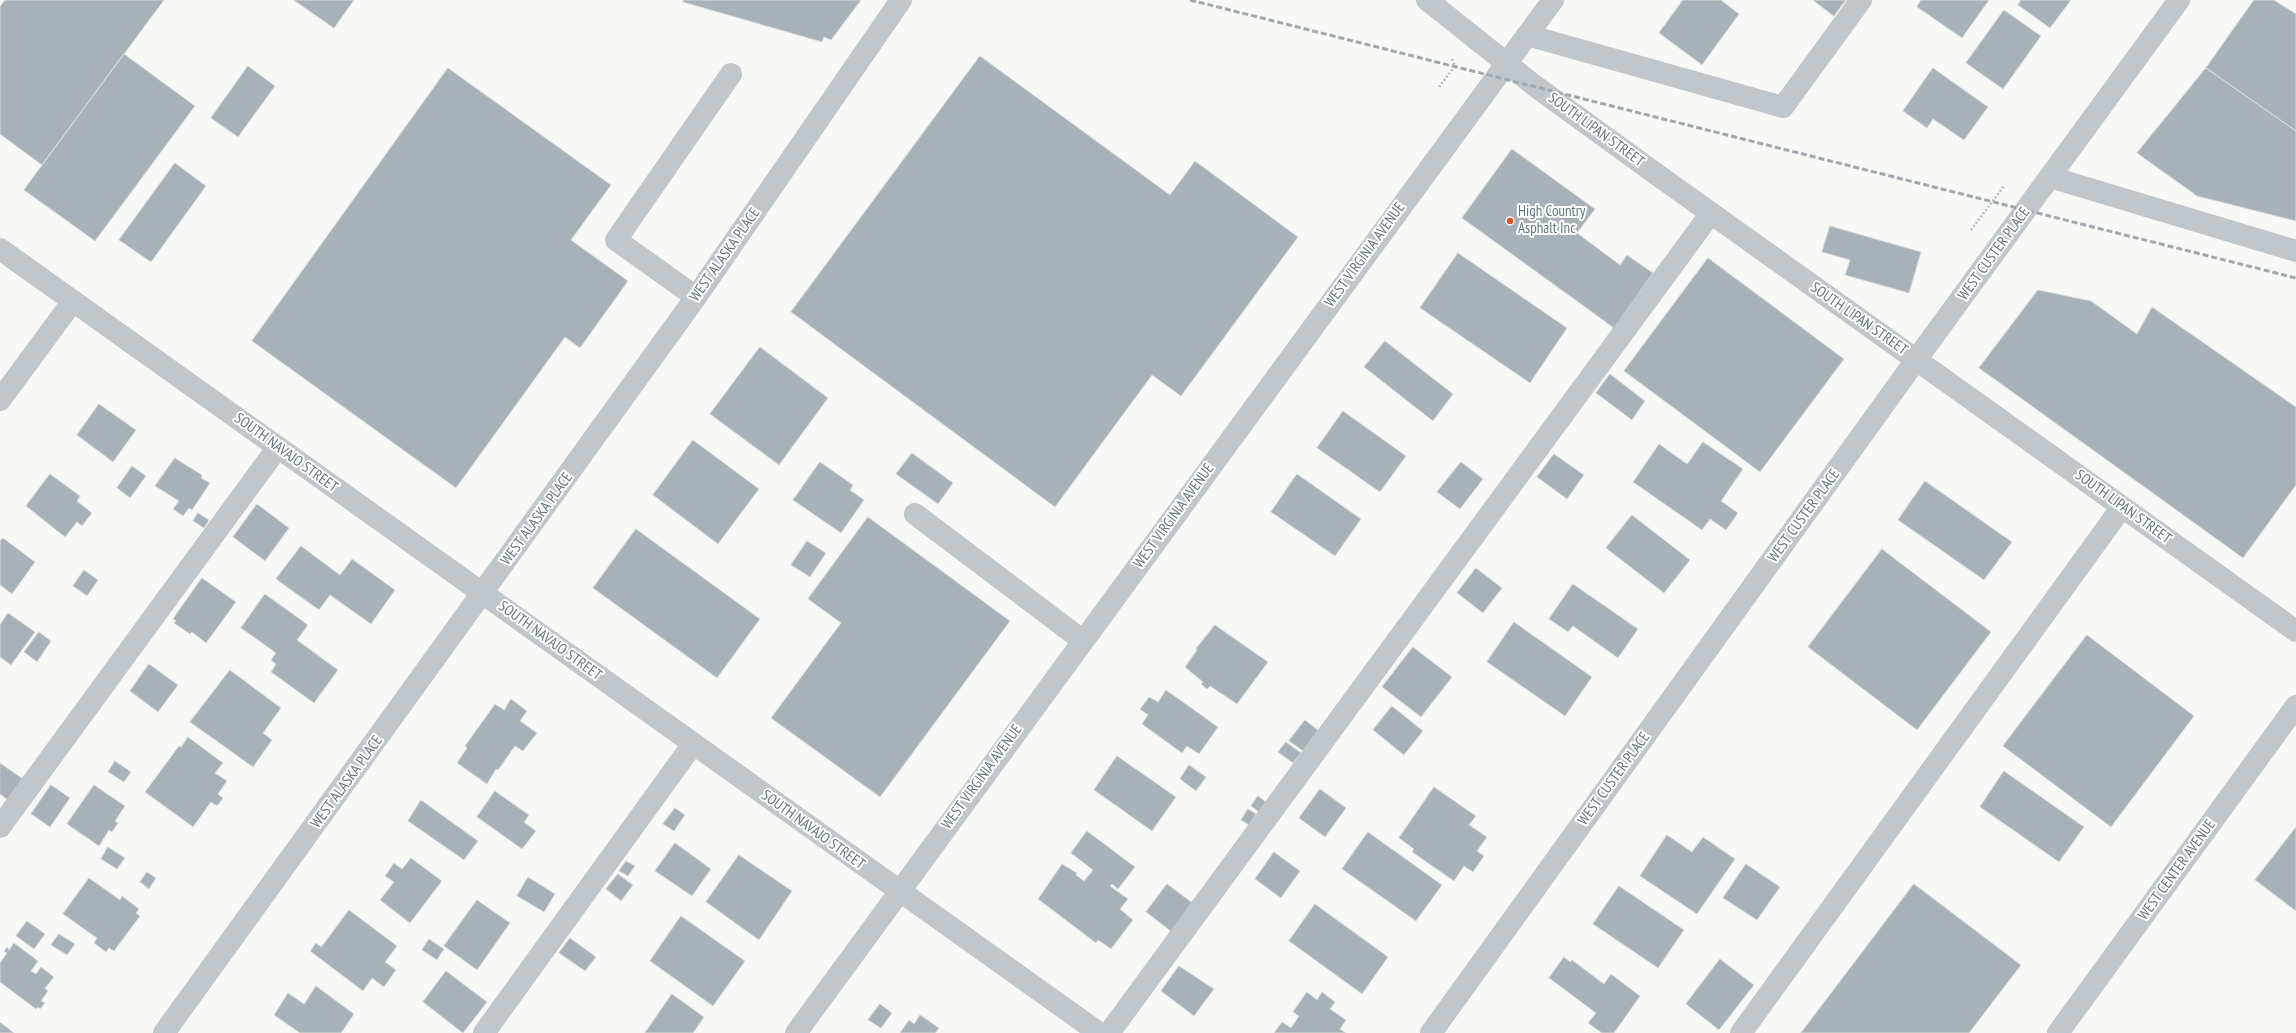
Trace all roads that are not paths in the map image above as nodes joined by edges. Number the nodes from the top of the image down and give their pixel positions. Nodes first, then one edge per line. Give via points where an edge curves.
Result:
1 (901, 0) edge
2 (1427, 0) edge
3 (1553, 0) edge
4 (1861, 0) edge
5 (2179, 0) edge
6 (1527, 35) junction
7 (1506, 64) junction
8 (731, 74) dead end
9 (2050, 177) junction
10 (1711, 213) junction
11 (0, 249) edge
12 (2296, 251) edge
13 (696, 297) junction
14 (73, 301) junction
15 (1916, 360) junction
16 (0, 400) edge
17 (278, 447) junction
18 (2122, 507) junction
19 (915, 514) dead end
20 (483, 594) junction
21 (2296, 631) edge
22 (1082, 640) junction
23 (2296, 706) edge
24 (693, 744) junction
25 (0, 827) edge
26 (899, 891) junction
27 (164, 1033) edge
28 (484, 1033) edge
29 (796, 1033) edge
30 (1099, 1033) edge
31 (1109, 1033) edge
32 (1431, 1033) edge
33 (1741, 1033) edge
34 (2058, 1033) edge

1 - 13 street, WEST ALASKA PLACE
2 - 7 street, SOUTH LIPAN STREET
3 - 6 street, WEST VIRGINIA AVENUE
4 - 6 street via 1783,107
5 - 9 street, WEST CUSTER PLACE
6 - 7 street, WEST VIRGINIA AVENUE
7 - 10 street, SOUTH LIPAN STREET
7 - 22 street, WEST VIRGINIA AVENUE
8 - 13 street via 616,240
9 - 12 street
9 - 15 street, WEST CUSTER PLACE
10 - 15 street, SOUTH LIPAN STREET
10 - 31 street
11 - 14 street, SOUTH NAVAJO STREET
13 - 20 street, WEST ALASKA PLACE
14 - 16 street
14 - 17 street, SOUTH NAVAJO STREET
15 - 18 street, SOUTH LIPAN STREET
15 - 32 street, WEST CUSTER PLACE
17 - 20 street, SOUTH NAVAJO STREET
17 - 25 street
18 - 21 street, SOUTH LIPAN STREET
18 - 33 street
19 - 22 street
20 - 24 street, SOUTH NAVAJO STREET
20 - 27 street, WEST ALASKA PLACE
22 - 26 street, WEST VIRGINIA AVENUE
23 - 34 street, WEST CENTER AVENUE
24 - 26 street, SOUTH NAVAJO STREET
24 - 28 street
26 - 29 street, WEST VIRGINIA AVENUE
26 - 30 street, SOUTH NAVAJO STREET

